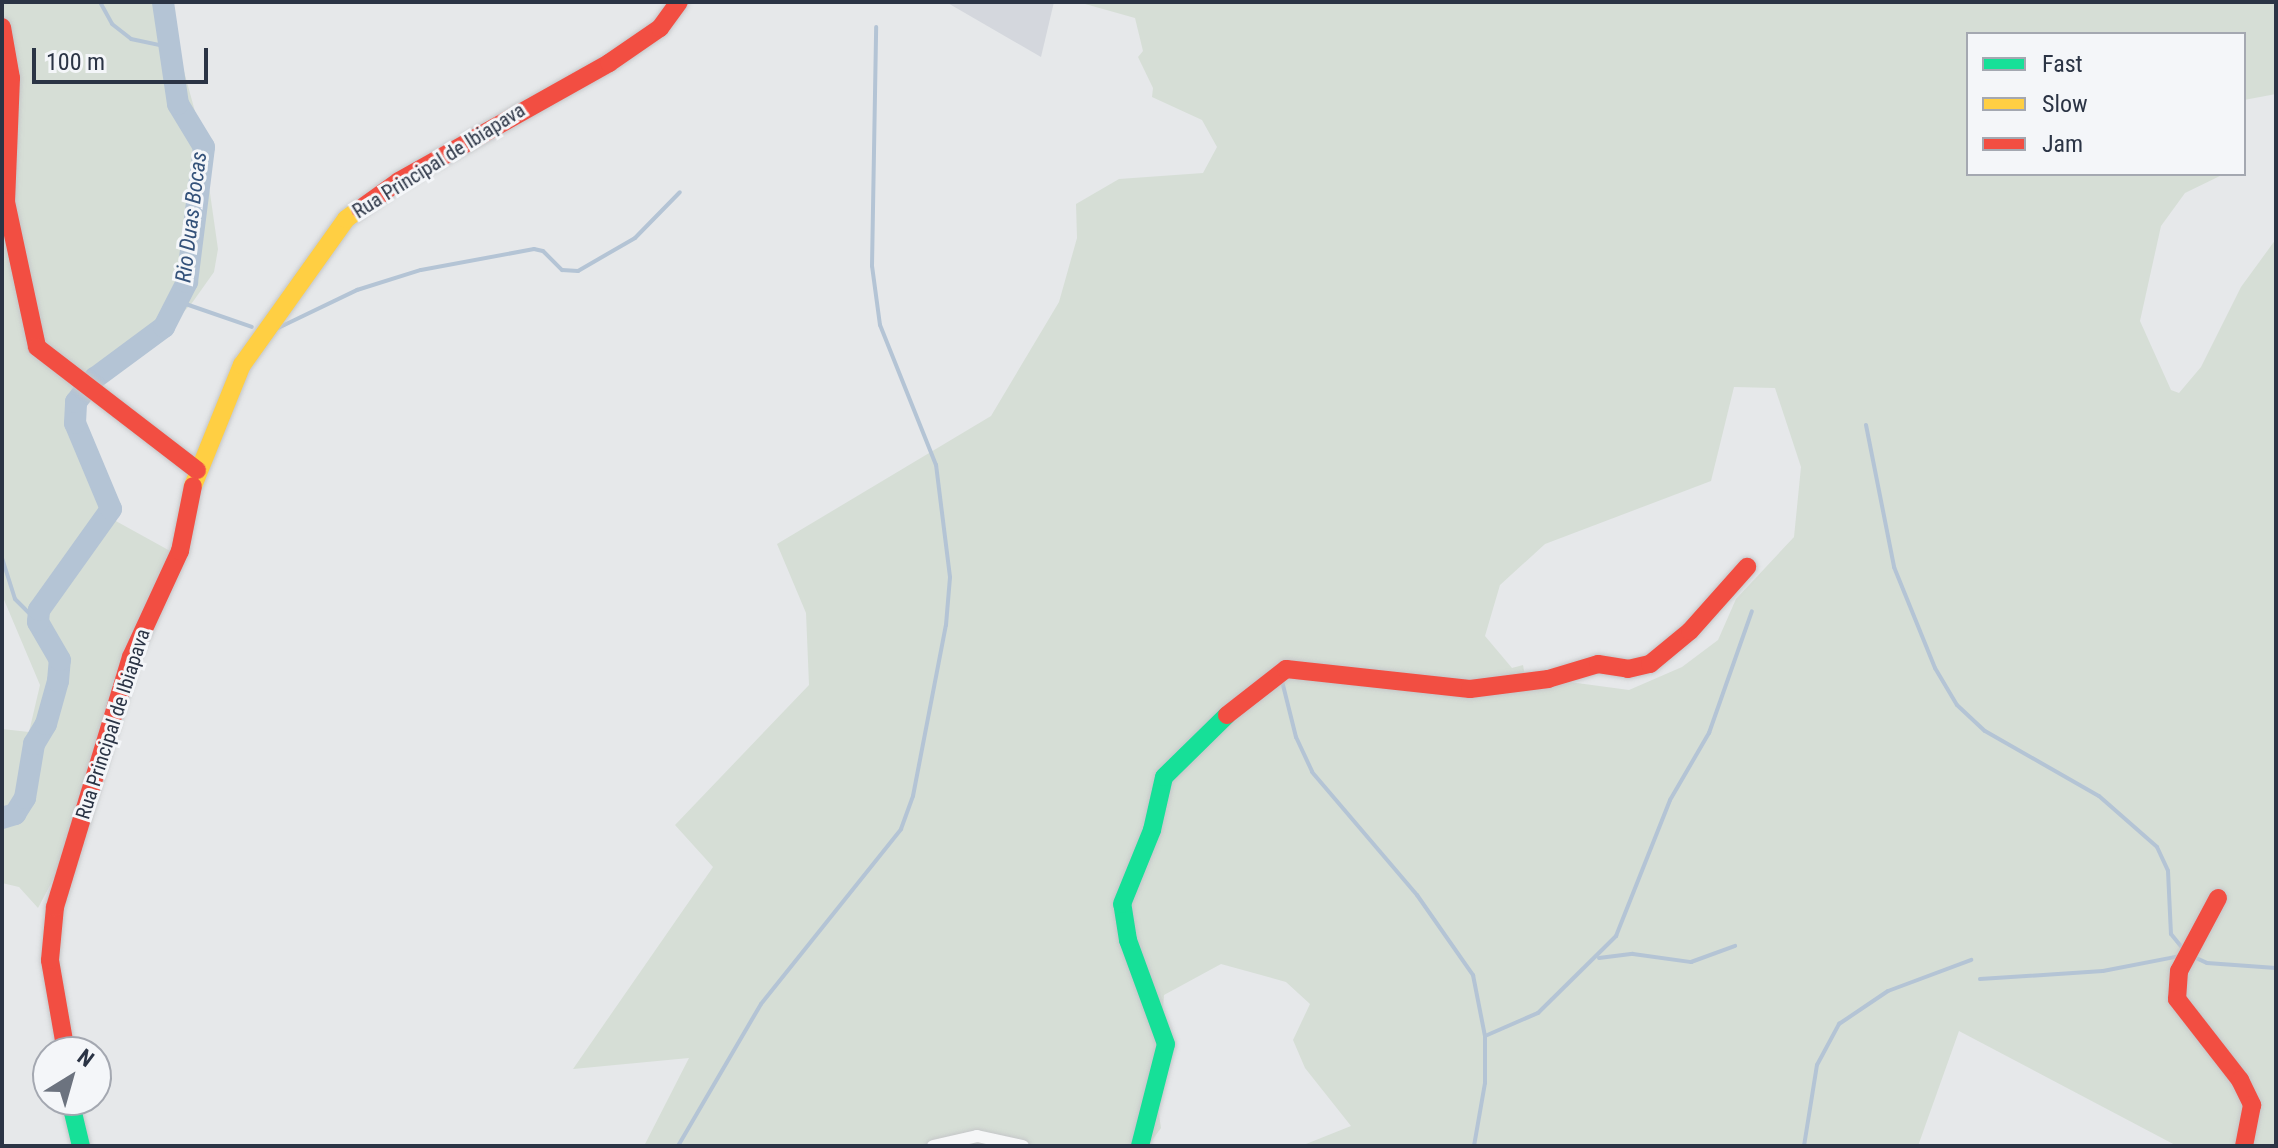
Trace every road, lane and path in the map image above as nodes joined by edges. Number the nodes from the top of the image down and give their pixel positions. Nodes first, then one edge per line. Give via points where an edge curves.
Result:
1 (679, 2) edge
2 (2, 27) edge
3 (197, 470) junction
4 (1747, 567) dead end
5 (2218, 898) dead end
6 (63, 1036) edge
7 (74, 1116) edge
8 (81, 1146) edge
9 (933, 1146) edge
10 (1023, 1146) edge
11 (1140, 1146) edge
12 (2244, 1146) edge

1 - 3 street, Rua Principal de Ibiapava via 660,28 609,63 399,181 346,219 242,365
2 - 3 street via 11,78 6,202 34,339 43,356
3 - 6 street, Rua Principal de Ibiapava via 180,551 131,657 55,907 50,960
4 - 11 street via 1690,631 1650,664 1628,669 1598,664 1548,679 1470,689 1286,669 1206,732 1164,777 1152,830 1122,904 1128,940 1166,1044
5 - 12 street via 2179,971 2177,999 2240,1080 2252,1105
7 - 8 street
9 - 10 street via 977,1136

